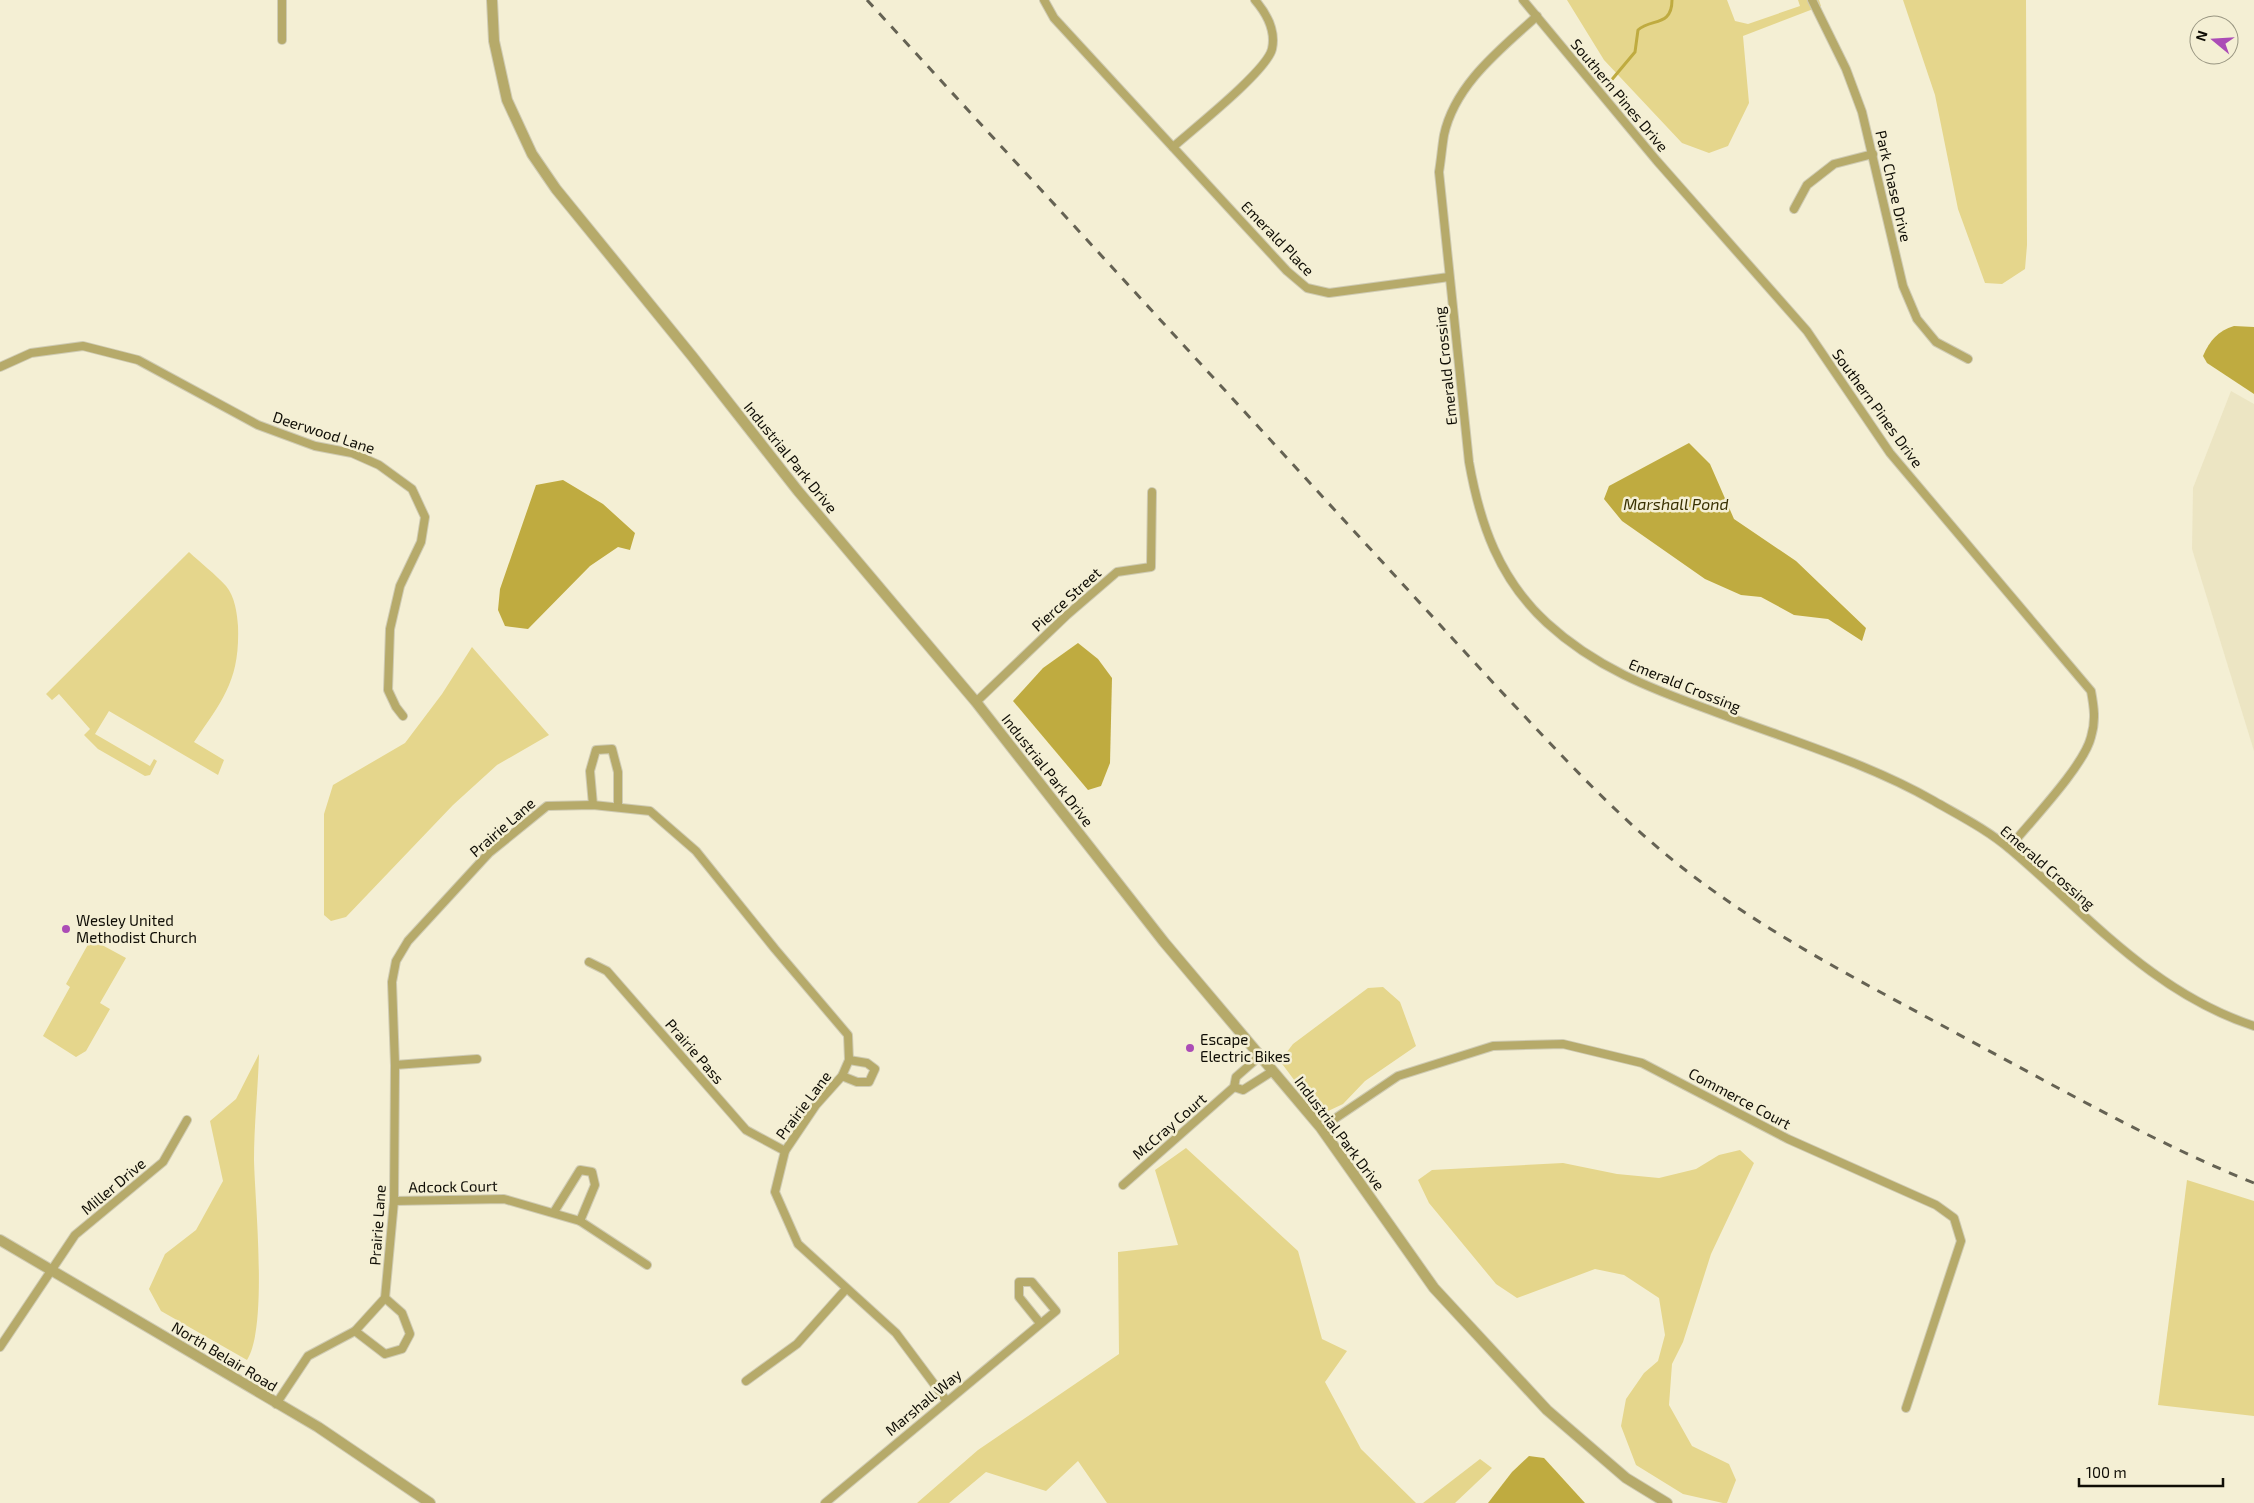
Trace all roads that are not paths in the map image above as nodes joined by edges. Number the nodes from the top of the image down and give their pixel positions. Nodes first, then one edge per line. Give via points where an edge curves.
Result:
1 (282, 0) edge
2 (492, 0) edge
3 (1042, 0) edge
4 (1255, 0) edge
5 (1523, 0) edge
6 (1812, 0) edge
7 (1537, 16) junction
8 (282, 40) dead end
9 (1173, 147) junction
10 (1873, 154) junction
11 (1794, 209) dead end
12 (1448, 277) junction
13 (1968, 359) dead end
14 (0, 368) edge
15 (1152, 492) dead end
16 (976, 702) junction
17 (404, 716) dead end
18 (593, 804) junction
19 (618, 807) junction
20 (2009, 848) junction
21 (589, 962) dead end
22 (2254, 1026) edge
23 (1260, 1056) junction
24 (477, 1059) dead end
25 (849, 1060) junction
26 (395, 1064) junction
27 (1273, 1071) junction
28 (842, 1076) junction
29 (1234, 1087) junction
30 (187, 1120) dead end
31 (1321, 1128) junction
32 (785, 1151) junction
33 (1123, 1185) dead end
34 (394, 1201) junction
35 (554, 1212) junction
36 (580, 1221) junction
37 (0, 1240) edge
38 (647, 1265) dead end
39 (52, 1270) junction
40 (846, 1289) junction
41 (385, 1298) junction
42 (1040, 1324) junction
43 (355, 1331) junction
44 (0, 1348) edge
45 (746, 1381) dead end
46 (946, 1400) junction
47 (276, 1404) junction
48 (1906, 1408) dead end
49 (430, 1503) edge
50 (825, 1503) edge
51 (1667, 1503) edge

1 - 8 street
2 - 16 street, Industrial Park Drive via 494,41 508,100 532,154 798,491
3 - 9 street, Emerald Place via 1054,18
4 - 9 street via 1264,10 1272,29 1272,50 1260,69
5 - 7 street, Southern Pines Drive
6 - 10 street, Park Chase Drive via 1846,69
7 - 12 street, Emerald Crossing via 1483,66 1459,101 1444,133 1439,172
7 - 20 street, Southern Pines Drive via 1657,161 1807,331 1890,453 2091,691 2095,713 2091,738 2080,761
9 - 12 street, Emerald Place via 1287,271 1307,288 1329,293
10 - 11 street via 1834,164 1807,185
10 - 13 street, Park Chase Drive via 1903,286 1918,319 1936,342
12 - 20 street, Emerald Crossing via 1476,499 1489,540 1509,578 1545,621 1587,656 1639,684 1846,761 1901,785 1939,804
14 - 17 street, Deerwood Lane via 31,353 83,346 138,360 258,425 315,446 352,453 379,465 412,489 425,517 421,542 400,586 390,629 388,690 396,708
15 - 16 street, Pierce Street via 1151,567 1116,572
16 - 23 street, Industrial Park Drive via 1164,942
18 - 19 street, Prairie Lane
18 - 19 street via 590,771 596,750 612,749 618,772
18 - 26 street, Prairie Lane via 547,806 489,853 408,941 396,961 392,982
19 - 25 street, Prairie Lane via 650,811 696,852 848,1035
20 - 22 street, Emerald Crossing via 2148,972 2193,999
21 - 32 street, Prairie Pass via 607,971 746,1130
23 - 27 street, Industrial Park Drive
23 - 29 street, McCray Court via 1236,1077
24 - 26 street
25 - 28 street, Prairie Lane
25 - 28 street via 875,1069 869,1082 857,1082
26 - 34 street, Prairie Lane
27 - 29 street, McCray Court via 1243,1090
27 - 31 street, Industrial Park Drive
28 - 32 street, Prairie Lane via 816,1105
29 - 33 street, McCray Court
30 - 39 street, Miller Drive via 163,1162 75,1235
31 - 48 street, Commerce Court via 1398,1076 1493,1046 1563,1044 1642,1063 1788,1138 1936,1205 1954,1218 1961,1242
31 - 51 street, Industrial Park Drive via 1434,1288 1547,1410 1626,1478
32 - 40 street, Prairie Lane via 775,1192 798,1244
34 - 35 street, Adcock Court via 504,1199
34 - 41 street, Prairie Lane
35 - 36 street, Adcock Court
35 - 36 street via 580,1170 592,1172 595,1185
36 - 38 street, Adcock Court
37 - 39 street, North Belair Road
39 - 44 street, Miller Drive
39 - 47 street, North Belair Road
40 - 45 street via 797,1344
40 - 46 street, Prairie Lane via 896,1333
41 - 43 street
41 - 43 street via 402,1313 410,1334 402,1349 384,1354
42 - 42 street, Marshall Way via 1056,1311 1032,1282 1019,1282 1019,1297
42 - 46 street, Marshall Way
43 - 47 street via 308,1356
46 - 50 street, Marshall Way
47 - 49 street, North Belair Road via 318,1427

